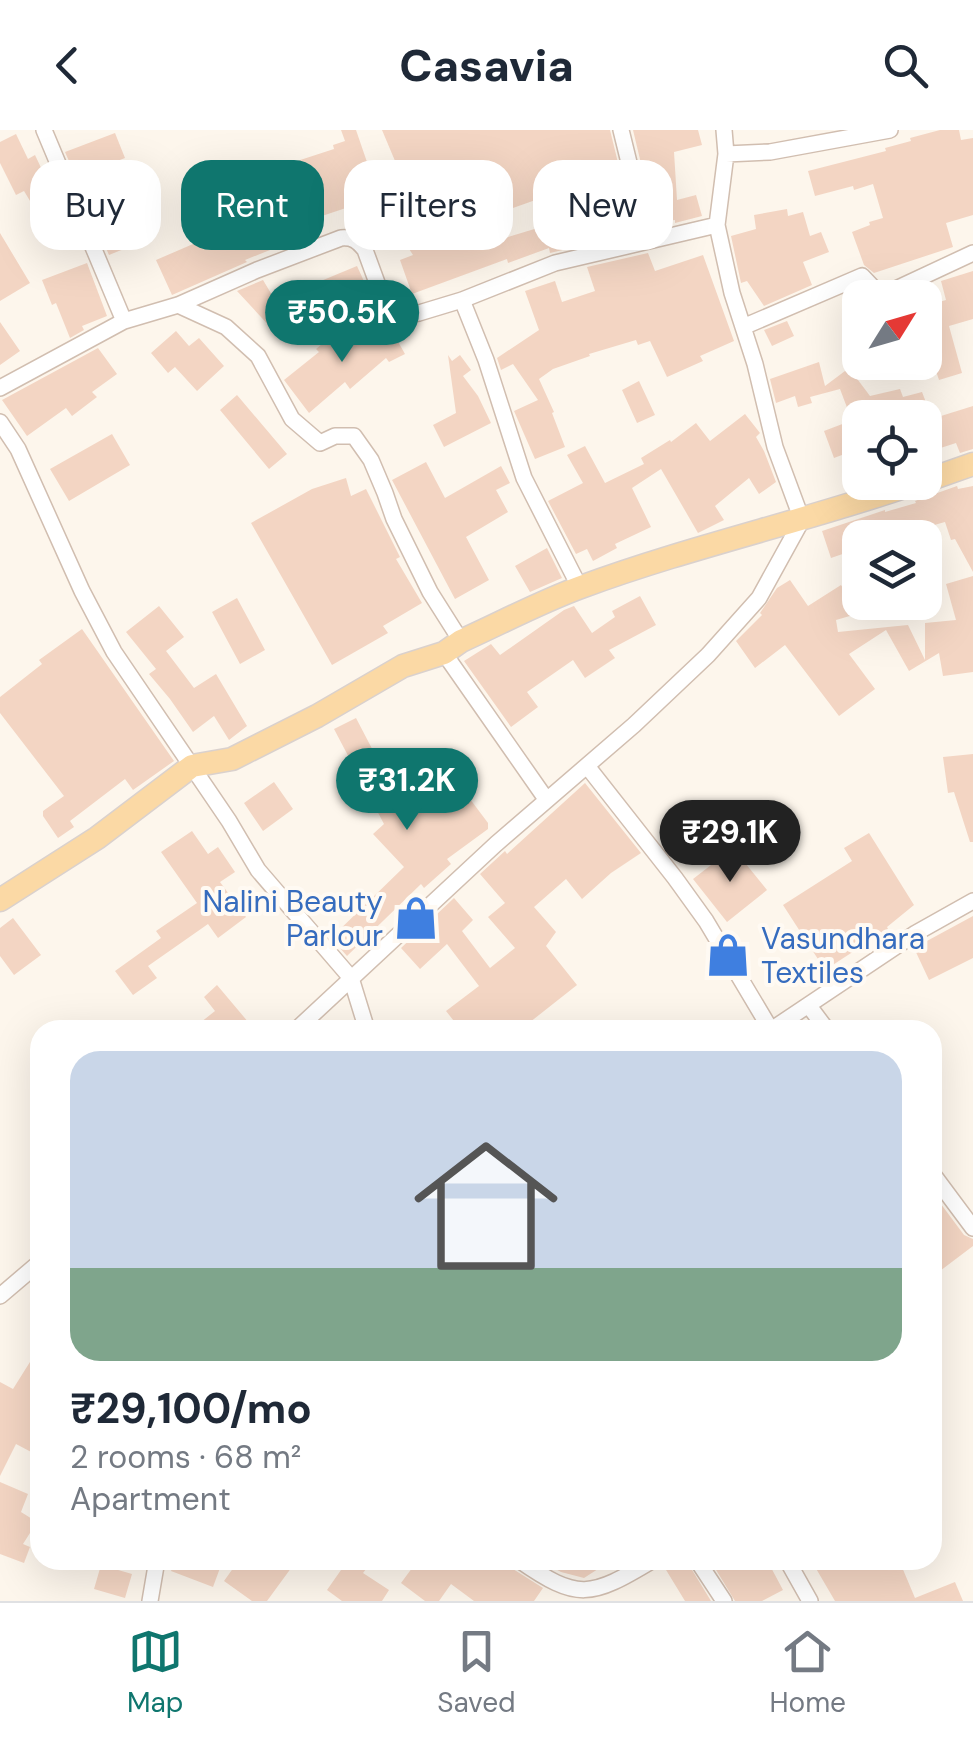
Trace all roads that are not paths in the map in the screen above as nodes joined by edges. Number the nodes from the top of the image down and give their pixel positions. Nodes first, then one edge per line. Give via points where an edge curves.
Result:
1 (44, 130) edge
2 (621, 130) edge
3 (724, 130) edge
4 (890, 130) edge
5 (726, 154) junction
6 (628, 160) edge
7 (717, 224) junction
8 (673, 234) edge
9 (608, 250) edge
10 (973, 253) edge
11 (462, 300) junction
12 (178, 306) junction
13 (124, 321) junction
14 (743, 327) junction
15 (0, 388) edge
16 (0, 422) edge
17 (973, 464) edge
18 (942, 475) edge
19 (865, 500) edge
20 (802, 520) junction
21 (580, 588) junction
22 (453, 647) junction
23 (192, 766) junction
24 (587, 766) junction
25 (546, 799) junction
26 (0, 900) edge
27 (973, 900) edge
28 (352, 978) junction
29 (809, 1006) junction
30 (307, 1020) edge
31 (364, 1020) edge
32 (765, 1020) edge
33 (787, 1020) edge
34 (820, 1020) edge
35 (942, 1186) edge
36 (973, 1228) edge
37 (30, 1270) edge
38 (0, 1296) edge
39 (155, 1570) edge
40 (530, 1570) edge
41 (635, 1570) edge
42 (704, 1570) edge
43 (792, 1570) edge
44 (150, 1596) edge
45 (724, 1601) edge
46 (810, 1601) edge

1 - 13 street
2 - 6 street
3 - 5 street
4 - 5 street
5 - 7 street
7 - 8 street
7 - 14 street
9 - 11 street
10 - 14 street via 881,296 862,276
11 - 12 street via 392,314 359,242 341,238
11 - 21 street via 524,478
12 - 13 street
12 - 22 street via 226,327 258,356 292,419 320,443 354,436 371,460
13 - 15 street
14 - 20 street
16 - 23 street via 114,652
17 - 18 main road
19 - 20 main road
20 - 21 main road
20 - 24 street via 759,598 668,694
21 - 22 main road
22 - 23 main road via 403,666 232,759
22 - 25 street
23 - 26 main road
23 - 28 street via 258,870
24 - 25 street
24 - 32 street via 696,907
25 - 28 street
27 - 29 street
28 - 30 street
28 - 31 street
29 - 33 street
29 - 34 street
35 - 36 street
37 - 38 street
39 - 44 street
40 - 41 street via 575,1595
42 - 45 street
43 - 46 street

